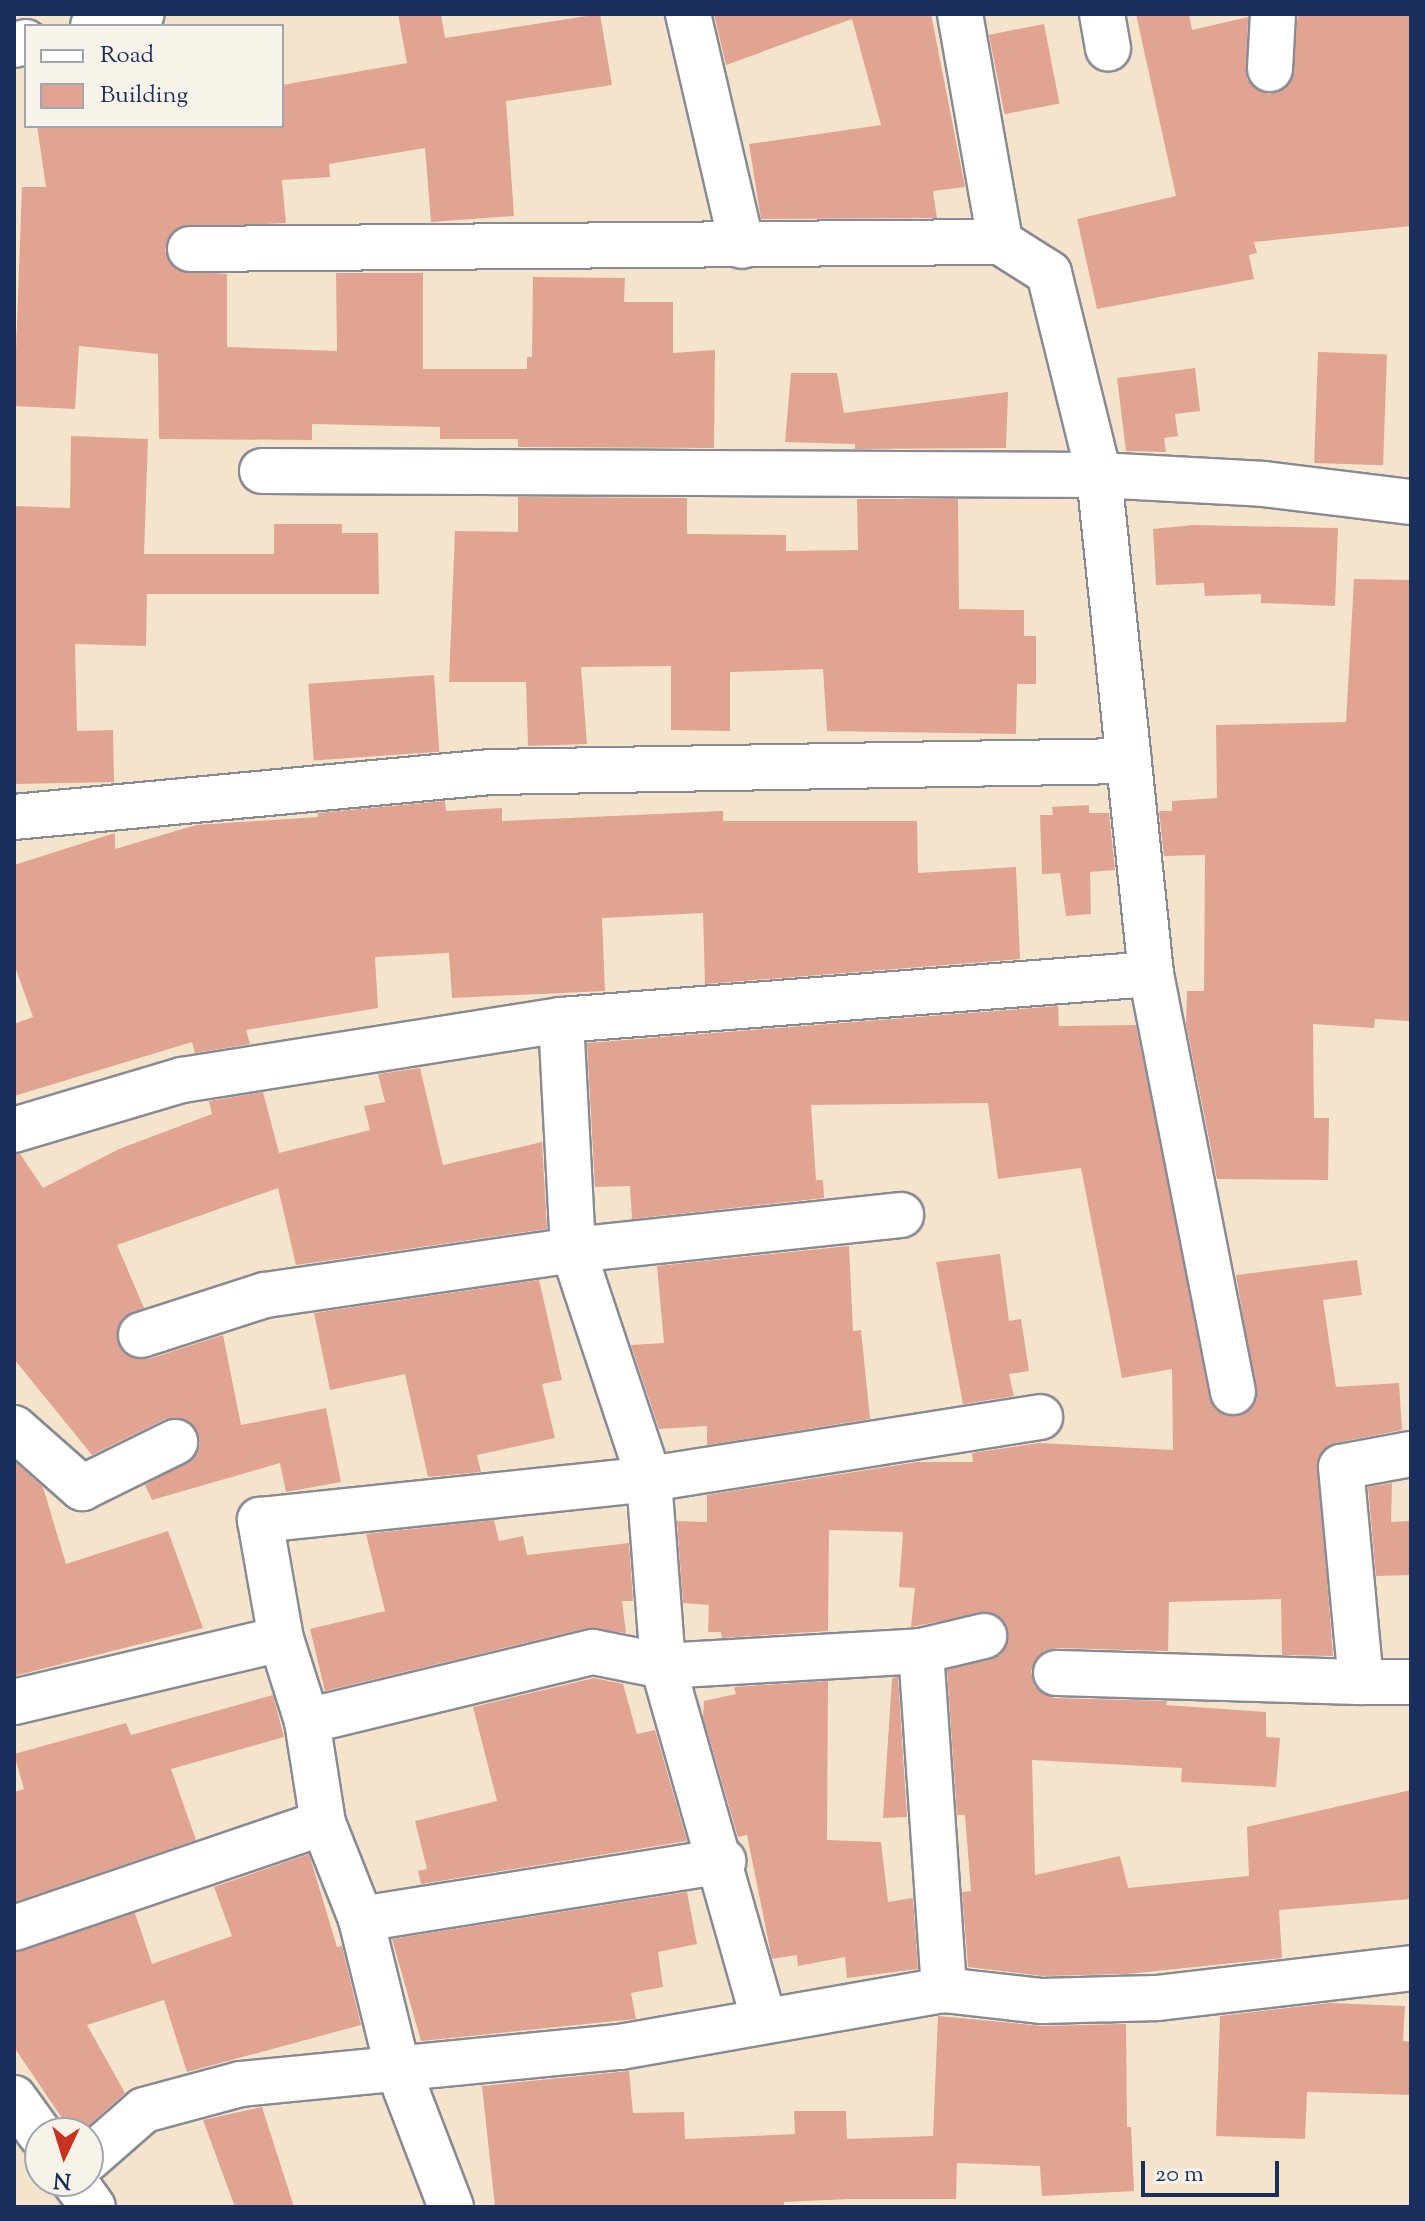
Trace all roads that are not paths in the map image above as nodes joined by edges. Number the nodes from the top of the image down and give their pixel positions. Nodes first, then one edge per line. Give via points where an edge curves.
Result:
1 (142, 14) edge
2 (688, 14) edge
3 (960, 14) edge
4 (1273, 14) edge
5 (101, 24) edge
6 (1270, 69) dead end
7 (1000, 242) junction
8 (742, 246) junction
9 (190, 249) dead end
10 (262, 471) dead end
11 (1099, 475) junction
12 (1411, 502) edge
13 (1129, 761) junction
14 (14, 817) edge
15 (1151, 974) junction
16 (561, 1020) junction
17 (14, 1130) edge
18 (901, 1215) dead end
19 (573, 1250) junction
20 (141, 1335) dead end
21 (1233, 1392) dead end
22 (1040, 1417) dead end
23 (14, 1428) edge
24 (175, 1442) dead end
25 (1411, 1454) edge
26 (649, 1479) junction
27 (984, 1636) dead end
28 (281, 1639) junction
29 (921, 1651) junction
30 (663, 1666) junction
31 (1056, 1673) dead end
32 (1361, 1682) junction
33 (1411, 1682) edge
34 (14, 1702) edge
35 (307, 1721) junction
36 (323, 1823) junction
37 (723, 1861) junction
38 (361, 1919) junction
39 (14, 1928) edge
40 (1411, 1968) edge
41 (944, 1990) junction
42 (764, 2021) junction
43 (397, 2066) junction
44 (14, 2098) edge
45 (28, 2117) edge
46 (104, 2145) edge
47 (451, 2207) edge

1 - 5 street
2 - 8 street
3 - 7 street
4 - 6 street
7 - 8 street
7 - 11 street via 1049,273
8 - 9 street
10 - 11 street
11 - 12 street via 1264,484
11 - 13 street
13 - 14 street via 491,772
13 - 15 street
15 - 16 street
15 - 21 street
16 - 17 street via 182,1080
16 - 19 street
18 - 19 street
19 - 20 street via 265,1295
19 - 26 street
22 - 26 street
23 - 24 street via 82,1488
25 - 32 street via 1341,1467
26 - 28 street via 260,1520
26 - 30 street
27 - 29 street
28 - 34 street
28 - 35 street
29 - 30 street
29 - 41 street
30 - 35 street via 593,1652
30 - 37 street
31 - 32 street
32 - 33 street
35 - 36 street
36 - 38 street
36 - 39 street
37 - 38 street
37 - 42 street
38 - 43 street
40 - 41 street via 1157,1998 1042,2001
41 - 42 street
42 - 43 street via 620,2047
43 - 46 street via 241,2084 144,2110
43 - 47 street
44 - 45 street

